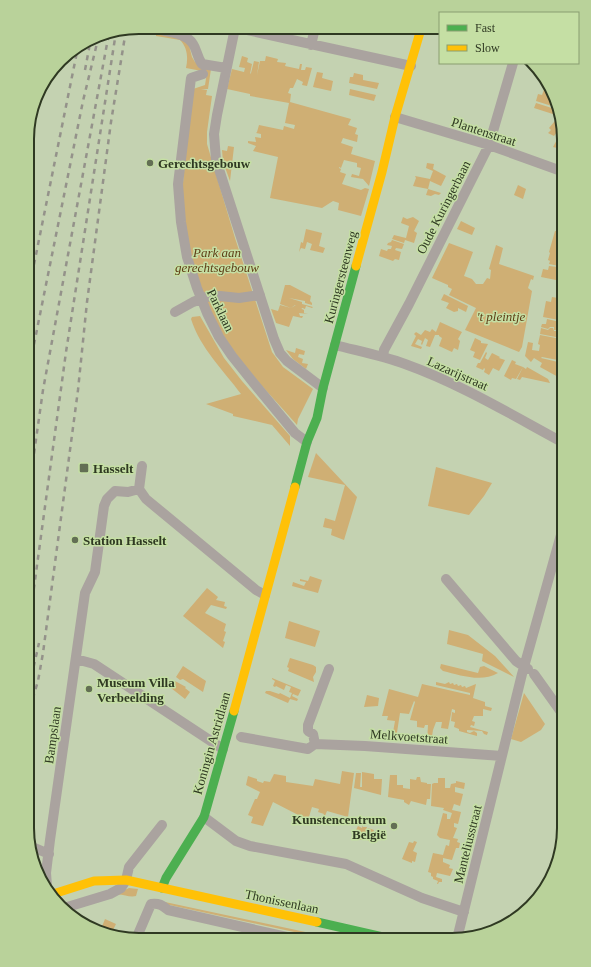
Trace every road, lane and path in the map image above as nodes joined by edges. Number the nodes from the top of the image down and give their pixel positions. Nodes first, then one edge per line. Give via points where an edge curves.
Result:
1 (174, 34) edge
2 (234, 34) edge
3 (262, 34) edge
4 (314, 34) edge
5 (420, 34) edge
6 (311, 45) junction
7 (513, 64) edge
8 (411, 66) junction
9 (226, 68) junction
10 (203, 74) dead end
11 (398, 118) junction
12 (489, 145) junction
13 (557, 169) edge
14 (260, 295) junction
15 (175, 312) dead end
16 (335, 345) junction
17 (383, 357) junction
18 (323, 388) junction
19 (308, 437) junction
20 (557, 439) edge
21 (142, 466) dead end
22 (139, 489) junction
23 (557, 553) edge
24 (446, 579) dead end
25 (265, 595) junction
26 (76, 659) junction
27 (329, 669) dead end
28 (529, 670) junction
29 (557, 707) edge
30 (241, 737) dead end
31 (315, 744) junction
32 (223, 749) junction
33 (502, 756) junction
34 (204, 817) junction
35 (162, 825) dead end
36 (36, 848) edge
37 (49, 854) junction
38 (46, 877) edge
39 (126, 880) junction
40 (162, 888) junction
41 (57, 893) edge
42 (70, 906) edge
43 (464, 912) junction
44 (461, 932) edge
45 (139, 933) edge
46 (269, 933) edge
47 (364, 933) edge

1 - 9 street via 185,36 192,42 202,64
2 - 9 street
3 - 6 street
4 - 6 street
5 - 8 main road, Kuringersteenweg
6 - 8 street
7 - 12 street, Oude Kuringerbaan
8 - 11 main road, Kuringersteenweg
9 - 14 street via 214,134 216,160
10 - 19 street, Parklaan via 191,78 178,184 187,257 197,288 219,337 295,433
11 - 12 street, Plantenstraat
11 - 16 main road, Kuringersteenweg
12 - 13 street, Plantenstraat
12 - 17 street, Oude Kuringerbaan via 384,350
14 - 15 street via 239,298 206,297
14 - 18 street via 280,353
16 - 17 street, Lazarijstraat
16 - 18 main road, Kuringersteenweg
17 - 20 street, Lazarijstraat via 480,396
18 - 19 main road, Kuringersteenweg via 314,426
19 - 25 main road, Koningin Astridlaan
21 - 22 street
22 - 25 street via 146,499
22 - 26 street, Bampslaan via 128,492 112,486 104,506 95,572 85,593
23 - 28 street, Manteliusstraat
24 - 28 street via 516,661
25 - 32 main road, Koningin Astridlaan
26 - 32 street via 94,664
26 - 37 street, Bampslaan
27 - 31 street via 308,725 308,731 313,734
28 - 29 street
28 - 33 street, Manteliusstraat
30 - 31 street, Melkvoetstraat via 308,749
31 - 33 street, Melkvoetstraat
32 - 34 main road, Koningin Astridlaan
33 - 43 street, Manteliusstraat
34 - 40 main road, Koningin Astridlaan
34 - 43 street via 236,841 250,846 346,864 422,898
35 - 39 street via 129,867
36 - 37 street
37 - 38 street, Bampslaan
39 - 40 main road, Thonissenlaan
39 - 41 main road, Thonissenlaan via 94,881
39 - 42 street via 121,888 110,894
40 - 47 main road, Thonissenlaan
43 - 44 street, Manteliusstraat
45 - 46 street via 151,904 158,903 168,910

